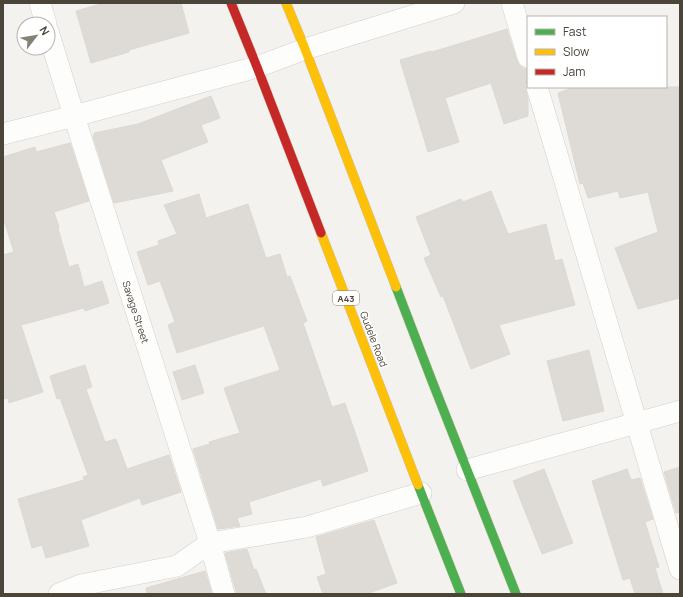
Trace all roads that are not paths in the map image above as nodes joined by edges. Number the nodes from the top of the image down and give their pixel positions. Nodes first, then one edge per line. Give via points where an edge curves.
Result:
1 (40, 3) edge
2 (231, 3) edge
3 (286, 3) edge
4 (454, 3) edge
5 (512, 3) edge
6 (44, 16) edge
7 (305, 49) junction
8 (527, 54) edge
9 (56, 56) edge
10 (257, 67) junction
11 (537, 88) edge
12 (74, 116) junction
13 (3, 134) edge
14 (680, 412) edge
15 (637, 423) junction
16 (467, 470) junction
17 (421, 493) junction
18 (210, 543) junction
19 (680, 569) edge
20 (59, 594) edge
21 (224, 594) edge
22 (461, 594) edge
23 (516, 594) edge

1 - 6 street
2 - 10 highway, Gudele Road / A43
3 - 7 highway
4 - 7 street
5 - 8 street
7 - 10 street
7 - 16 highway
9 - 12 street, Savage Street
10 - 12 street
10 - 17 highway, Gudele Road / A43
11 - 15 street
12 - 13 street
12 - 18 street, Savage Street
14 - 15 street
15 - 16 street
15 - 19 street
16 - 23 highway
17 - 18 street via 307,527
17 - 22 highway, Gudele Road / A43
18 - 20 street via 177,566 80,585
18 - 21 street, Savage Street

